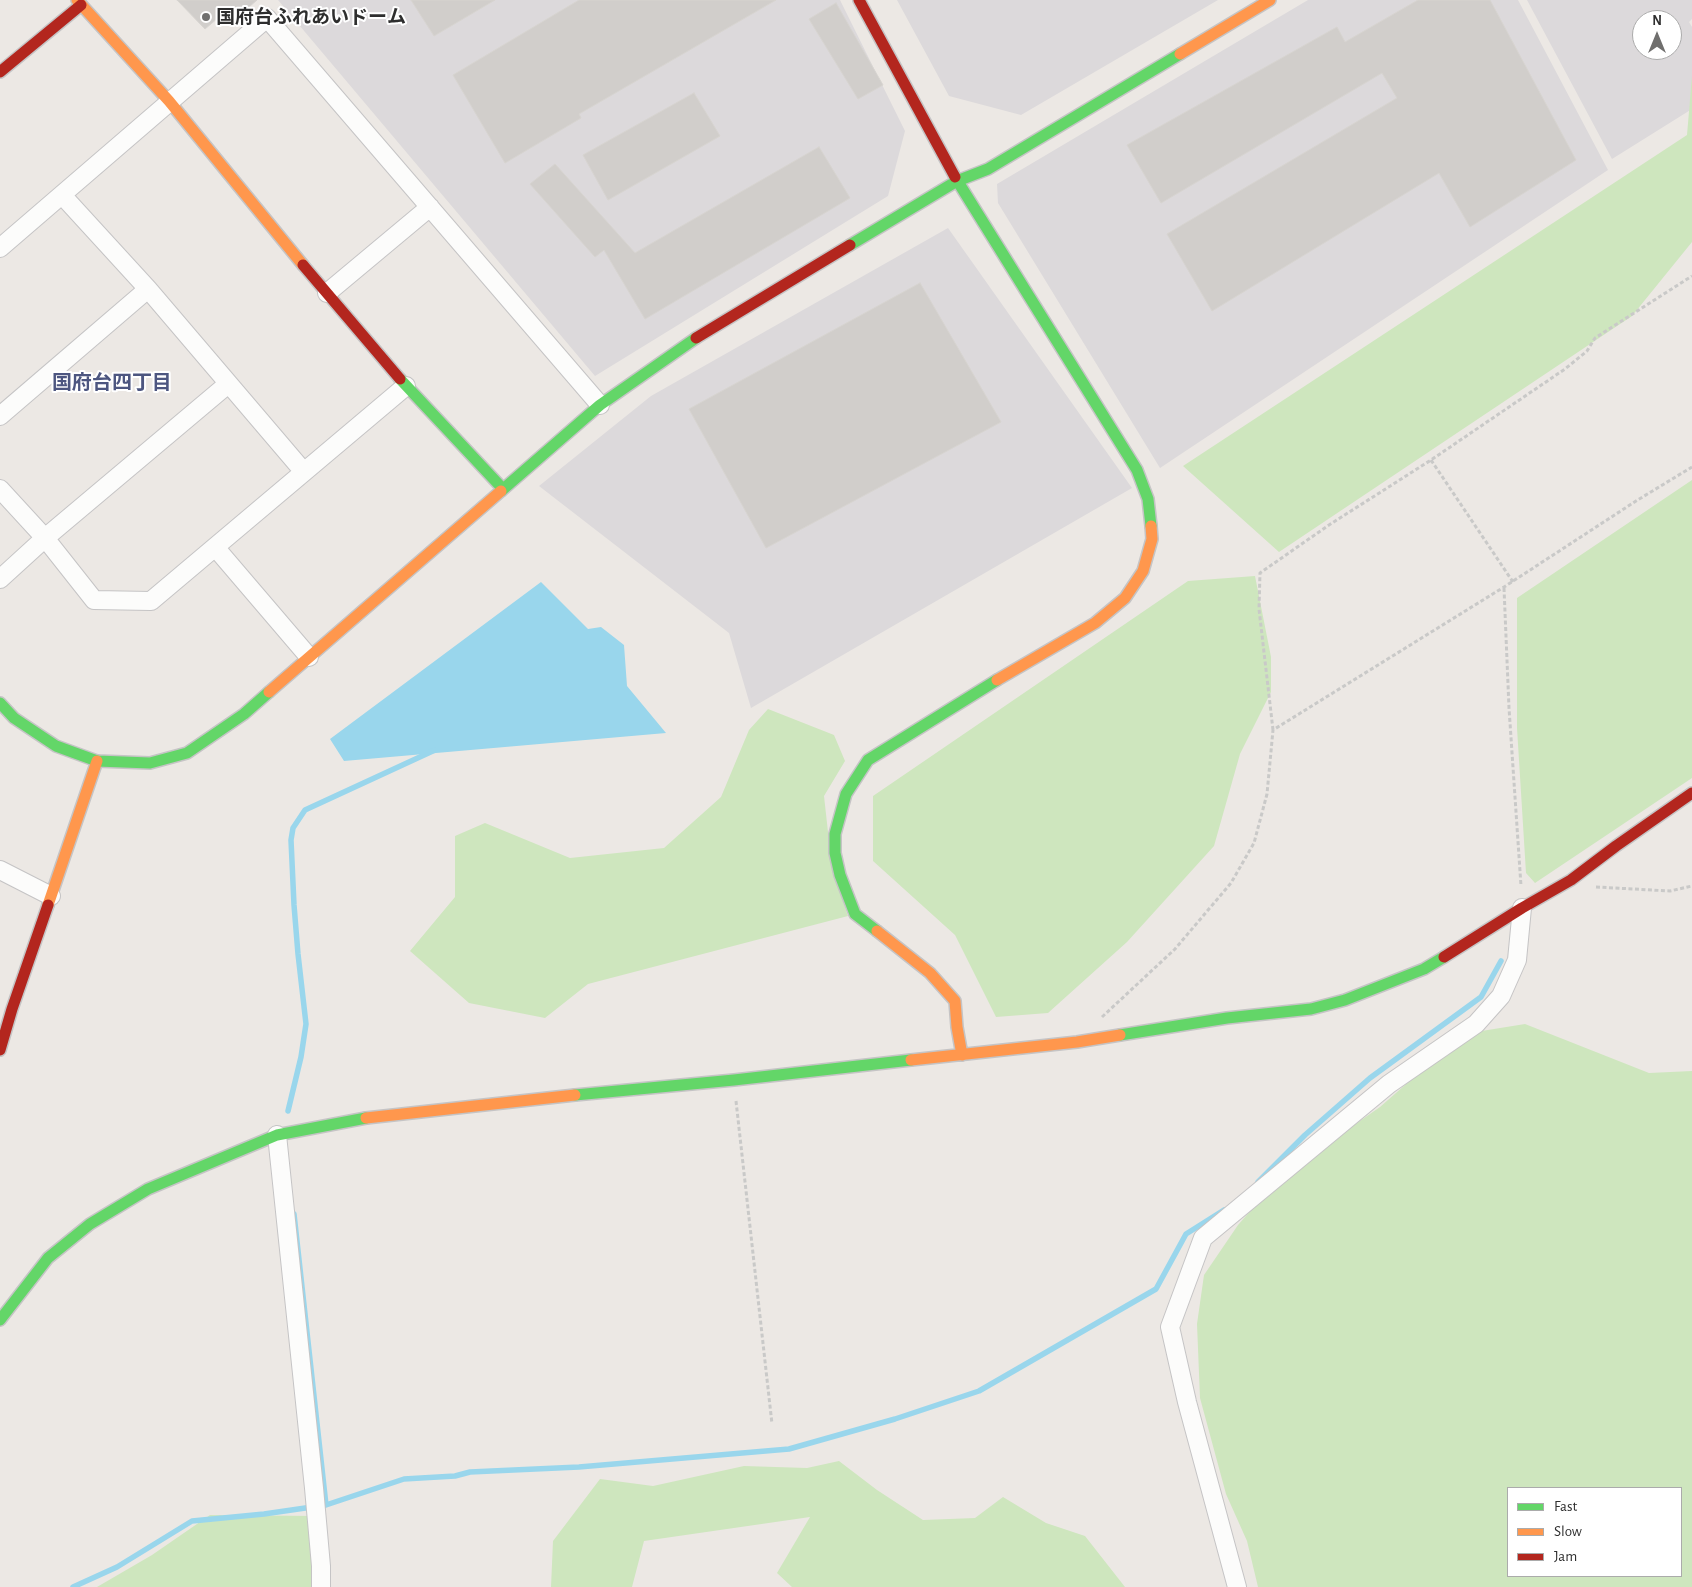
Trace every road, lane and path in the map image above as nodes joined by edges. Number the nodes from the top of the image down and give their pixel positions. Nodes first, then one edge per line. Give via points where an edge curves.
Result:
1 (859, 0) edge
2 (1270, 0) edge
3 (79, 2) edge
4 (0, 72) edge
5 (169, 101) junction
6 (957, 181) junction
7 (62, 195) junction
8 (430, 207) junction
9 (0, 248) edge
10 (1692, 276) edge
11 (148, 289) junction
12 (327, 293) junction
13 (228, 384) junction
14 (406, 386) junction
15 (600, 405) junction
16 (0, 416) edge
17 (1430, 460) junction
18 (1692, 467) edge
19 (304, 472) junction
20 (0, 488) edge
21 (503, 489) junction
22 (45, 538) junction
23 (215, 547) junction
24 (0, 579) edge
25 (1513, 582) junction
26 (1504, 587) junction
27 (309, 657) junction
28 (0, 703) edge
29 (1273, 730) junction
30 (98, 761) junction
31 (1692, 794) edge
32 (0, 870) edge
33 (1571, 880) junction
34 (1692, 886) edge
35 (51, 896) junction
36 (1522, 908) junction
37 (6, 1006) edge
38 (1097, 1022) dead end
39 (0, 1050) edge
40 (962, 1055) junction
41 (734, 1080) junction
42 (277, 1135) junction
43 (0, 1320) edge
44 (772, 1424) dead end
45 (321, 1587) edge
46 (1237, 1587) edge

1 - 6 street
2 - 6 street via 988,169
3 - 4 street
3 - 5 street
5 - 7 street
5 - 8 street via 268,18
5 - 12 street
6 - 15 street via 711,328
6 - 40 street via 1137,470 1148,500 1152,539 1143,571 1125,598 1095,623 992,682 868,760 846,794 835,834 835,853 855,914 930,973 955,1001
7 - 9 street
7 - 11 street
8 - 12 street
8 - 15 street
10 - 17 path via 1595,338 1587,350 1565,368
11 - 13 street
11 - 16 street
12 - 14 street
13 - 19 street
13 - 22 street
14 - 19 street
14 - 21 street
15 - 21 street
17 - 25 path
17 - 29 path via 1260,573 1259,609
18 - 25 path
19 - 23 street
20 - 22 street
21 - 27 street
22 - 23 street via 94,600 152,601
22 - 24 street
23 - 27 street
25 - 26 path
26 - 29 path
26 - 36 path
27 - 30 street via 244,714 187,753 150,763
28 - 30 street via 14,718 56,746
29 - 38 path via 1267,794 1254,843 1231,883 1175,949
30 - 35 street
31 - 33 street
32 - 35 street
33 - 34 path via 1598,887 1670,891
33 - 36 street
35 - 37 street
36 - 40 street via 1424,969 1320,1007
36 - 46 street via 1518,960 1501,996 1476,1024 1389,1084 1203,1238 1170,1327
37 - 39 street
40 - 41 street
41 - 42 street via 358,1119
41 - 44 path
42 - 43 street via 148,1189 90,1224 48,1258
42 - 45 street via 316,1507

